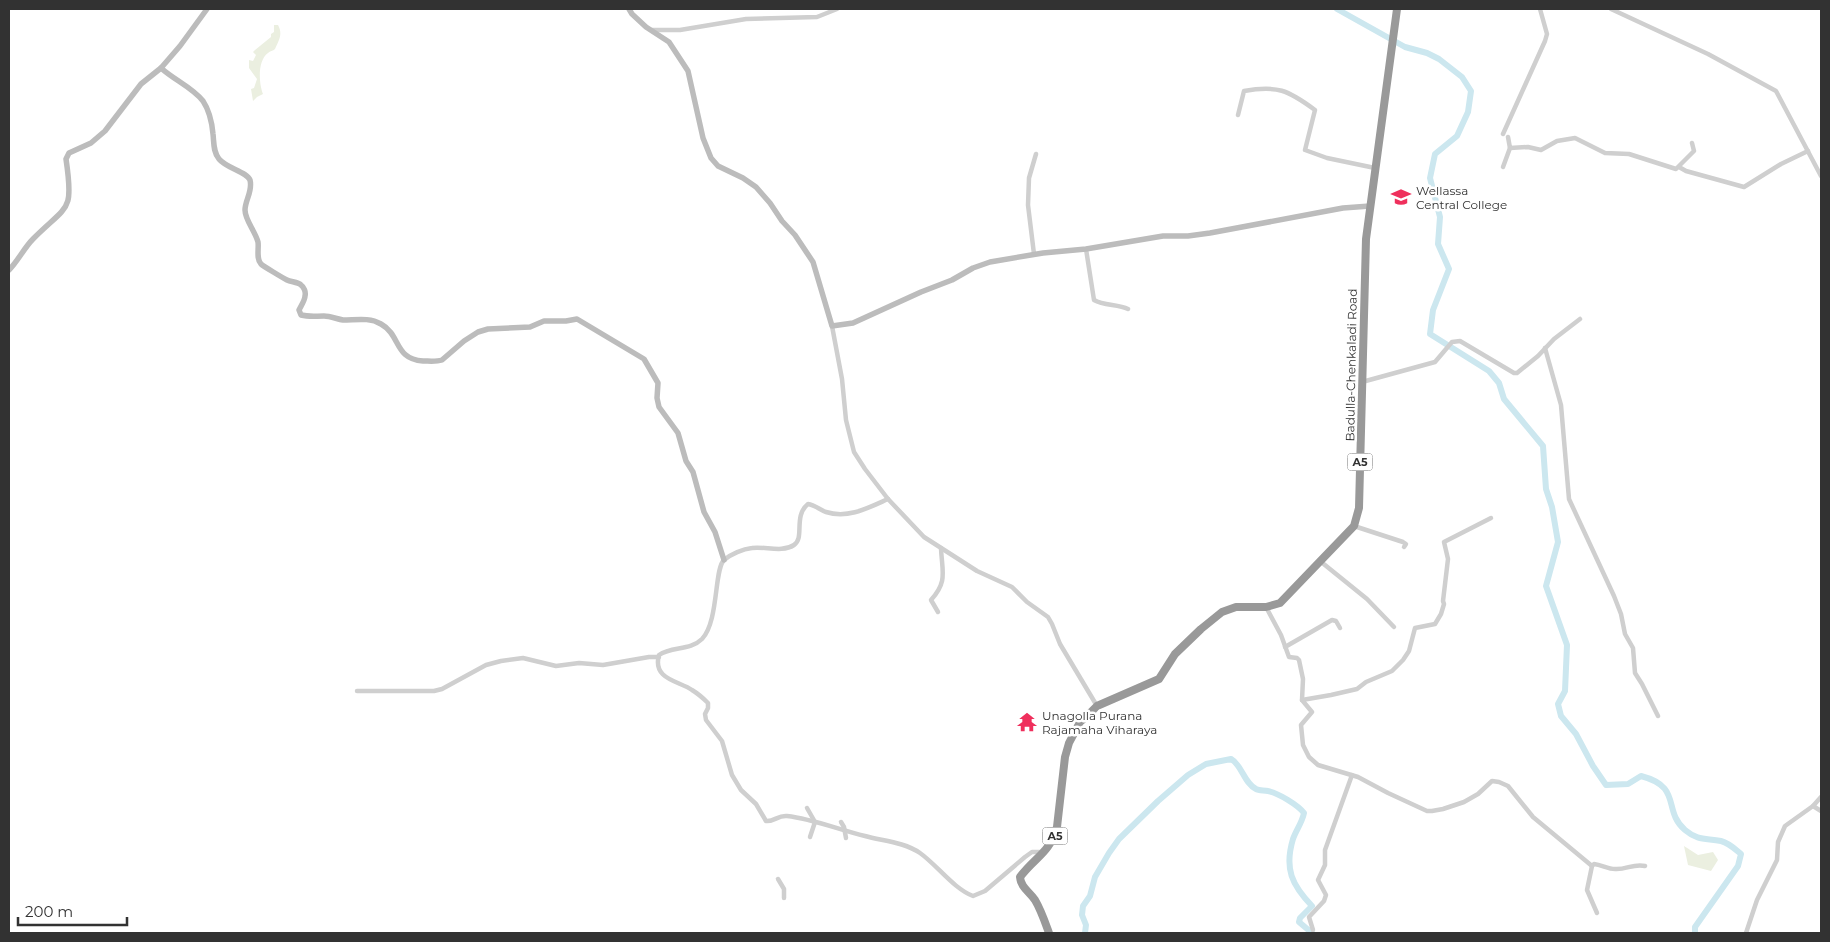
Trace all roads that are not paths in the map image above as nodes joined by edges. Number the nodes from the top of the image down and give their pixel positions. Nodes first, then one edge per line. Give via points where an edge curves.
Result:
1 (207, 9) edge
2 (629, 9) edge
3 (837, 9) edge
4 (1397, 9) edge
5 (1540, 9) edge
6 (1611, 9) edge
7 (826, 10) edge
8 (651, 30) junction
9 (161, 68) junction
10 (1238, 115) dead end
11 (1503, 134) dead end
12 (1508, 137) dead end
13 (1692, 143) dead end
14 (1510, 148) junction
15 (1808, 151) junction
16 (1036, 154) dead end
17 (1503, 167) dead end
18 (1678, 167) junction
19 (1375, 168) junction
20 (1821, 176) edge
21 (1370, 206) junction
22 (1086, 249) junction
23 (1034, 254) junction
24 (9, 270) edge
25 (1128, 309) dead end
26 (1580, 319) dead end
27 (832, 326) junction
28 (1545, 348) junction
29 (1362, 382) junction
30 (888, 500) junction
31 (1491, 518) dead end
32 (1354, 526) junction
33 (1404, 547) dead end
34 (941, 548) junction
35 (724, 560) junction
36 (1320, 561) junction
37 (1266, 607) junction
38 (938, 612) dead end
39 (1394, 627) dead end
40 (1340, 628) dead end
41 (1285, 647) junction
42 (659, 657) junction
43 (358, 691) dead end
44 (1302, 700) junction
45 (1097, 706) junction
46 (1658, 716) dead end
47 (1352, 775) junction
48 (1821, 797) edge
49 (1813, 806) junction
50 (807, 808) dead end
51 (1821, 811) edge
52 (816, 822) junction
53 (841, 822) dead end
54 (845, 830) junction
55 (810, 837) dead end
56 (846, 838) dead end
57 (1045, 853) junction
58 (1592, 866) junction
59 (1645, 866) dead end
60 (778, 879) dead end
61 (784, 898) dead end
62 (1597, 913) dead end
63 (1313, 930) dead end
64 (1049, 933) edge
65 (1746, 933) edge

1 - 9 main road
2 - 8 main road
3 - 7 street
4 - 19 highway, Badulla-Chenkaladi Road / A5
5 - 11 street via 1547,34 1545,41
6 - 15 street via 1708,54 1776,91
7 - 8 street via 817,17 746,19 680,30
8 - 27 main road via 669,42 688,71 703,138 711,158 718,166 756,188 795,235 812,262
9 - 24 main road via 141,84 99,138 69,153 66,159 70,185 67,206 33,239
9 - 35 main road via 191,89 203,102 210,118 218,158 250,179 245,210 254,229 258,257 261,264 301,285 306,297 299,310 300,315 374,321 384,325 408,358 438,362 478,332 577,319 644,359 658,382 659,408 678,433
10 - 19 street via 1244,92 1273,88 1285,91 1315,110 1305,150
12 - 14 street
13 - 18 street via 1694,151
14 - 17 street
14 - 18 street via 1541,150 1557,141 1575,138 1605,153 1629,154 1667,168
15 - 18 street via 1744,187
15 - 20 street
16 - 23 street via 1029,178 1028,205
19 - 21 highway, Badulla-Chenkaladi Road / A5
21 - 22 main road via 1343,208 1210,233 1163,236
21 - 29 highway, Badulla-Chenkaladi Road / A5
22 - 23 main road
22 - 25 street via 1094,300
23 - 27 main road via 982,264 853,323
26 - 28 street
27 - 30 street via 854,452
28 - 29 street via 1522,370 1514,373 1460,341 1452,342 1435,362
28 - 46 street via 1561,405 1569,499 1621,614 1624,634 1633,648 1634,673
29 - 32 highway, Badulla-Chenkaladi Road / A5 via 1360,508
30 - 34 street via 924,536
30 - 35 street via 846,515 825,512 808,504 800,516 799,536 794,545 753,548
31 - 44 street via 1444,542 1448,559 1441,614 1435,624 1416,628 1409,651 1392,671 1357,689
32 - 33 street via 1403,542 1406,544
32 - 36 highway, Badulla-Chenkaladi Road / A5
34 - 38 street via 943,582 931,600
34 - 45 street via 977,571 1012,587 1048,617 1060,644
35 - 42 street via 711,620 704,637 693,645 670,650
36 - 37 highway, Badulla-Chenkaladi Road / A5 via 1280,603
36 - 39 street via 1366,598
37 - 41 street
37 - 45 highway, Badulla-Chenkaladi Road / A5 via 1236,607 1222,612 1175,654 1159,679
40 - 41 street via 1332,620
41 - 44 street via 1290,657 1299,660 1303,679
42 - 43 street via 602,665 556,666 515,659 486,665 434,691
42 - 52 street via 662,673 672,681 691,688 708,703 706,720 722,741 732,775 766,821 781,816
44 - 47 street via 1312,712 1300,725 1303,745 1309,756 1318,764
45 - 57 highway, Badulla-Chenkaladi Road / A5 via 1083,719 1064,757 1058,827
47 - 58 street via 1432,812 1464,802 1492,782 1499,782 1508,786 1544,827
47 - 63 street via 1325,850 1325,864 1318,880 1326,895 1309,917
48 - 49 street
49 - 51 street
49 - 65 street via 1784,826 1778,842 1777,860 1757,900
50 - 52 street
52 - 54 street
52 - 55 street
53 - 54 street
54 - 56 street
54 - 57 street via 896,842 919,852 963,893 973,896 985,891 1032,852
57 - 64 highway, Badulla-Chenkaladi Road / A5 via 1020,877 1041,912
58 - 59 street via 1599,864 1617,870
58 - 62 street via 1587,890
60 - 61 street via 784,889

